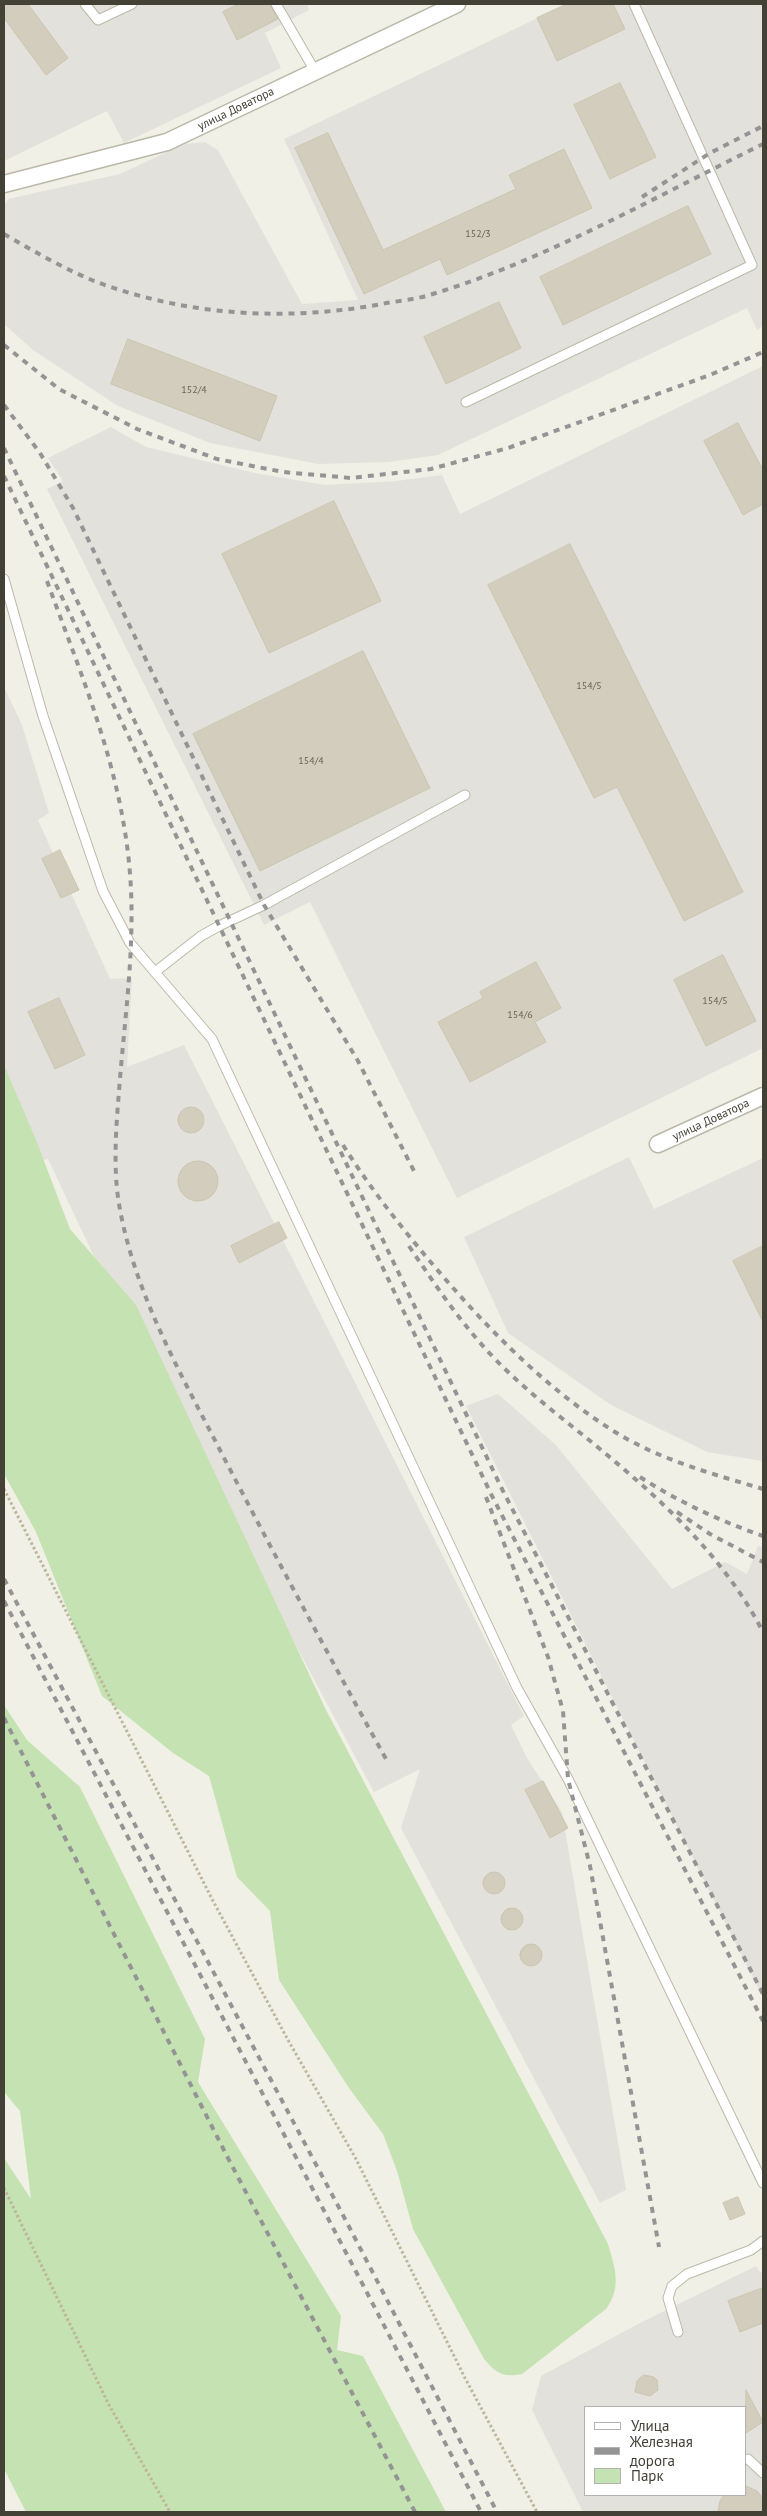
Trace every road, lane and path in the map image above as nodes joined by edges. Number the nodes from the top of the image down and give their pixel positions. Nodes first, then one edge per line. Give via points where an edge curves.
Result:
1 (85, 4) edge
2 (132, 4) edge
3 (276, 4) edge
4 (457, 4) edge
5 (634, 4) edge
6 (315, 71) junction
7 (4, 184) edge
8 (466, 402) dead end
9 (4, 579) edge
10 (465, 795) dead end
11 (155, 972) junction
12 (763, 1096) edge
13 (658, 1144) dead end
14 (4, 1489) edge
15 (763, 2183) edge
16 (4, 2188) edge
17 (763, 2241) edge
18 (678, 2332) dead end
19 (748, 2459) dead end
20 (763, 2473) edge
21 (170, 2512) edge
22 (537, 2512) edge

1 - 2 lane via 98,20
3 - 6 lane
4 - 6 street, улица Доватора
5 - 8 lane via 752,265
6 - 7 street, улица Доватора via 167,142
9 - 11 lane via 43,716 103,891 130,942
10 - 11 lane via 201,936
11 - 15 lane via 212,1038 517,1688 568,1779
12 - 13 street, улица Доватора
14 - 22 path via 203,1881 356,2159 465,2378
16 - 21 path via 109,2405
17 - 18 lane via 751,2250 687,2274 672,2286 668,2298
19 - 20 lane

